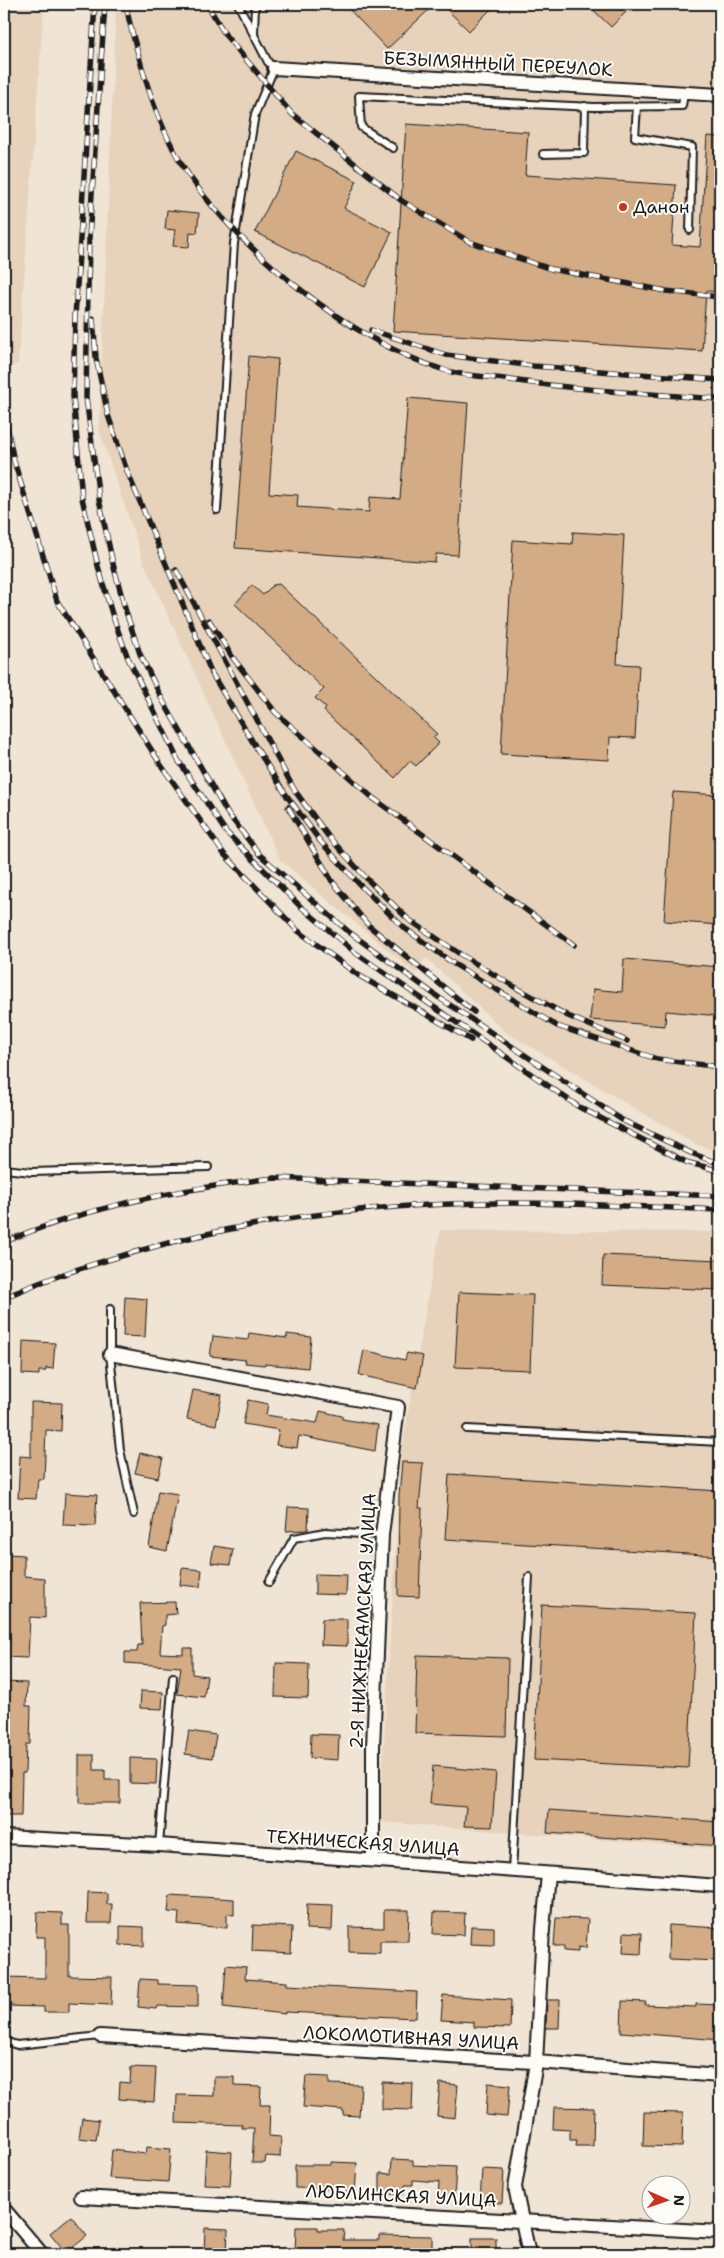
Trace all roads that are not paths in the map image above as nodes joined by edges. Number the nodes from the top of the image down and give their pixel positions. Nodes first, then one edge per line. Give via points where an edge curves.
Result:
1 (238, 4) edge
2 (255, 4) edge
3 (254, 34) junction
4 (274, 68) junction
5 (684, 93) junction
6 (720, 95) edge
7 (585, 106) junction
8 (637, 106) junction
9 (393, 148) dead end
10 (543, 154) dead end
11 (690, 230) dead end
12 (217, 510) dead end
13 (208, 1167) dead end
14 (4, 1169) edge
15 (110, 1309) dead end
16 (110, 1354) junction
17 (467, 1429) dead end
18 (720, 1442) edge
19 (134, 1514) dead end
20 (382, 1535) junction
21 (529, 1577) dead end
22 (269, 1582) dead end
23 (173, 1676) dead end
24 (4, 1837) edge
25 (159, 1846) junction
26 (373, 1860) junction
27 (512, 1871) junction
28 (548, 1874) junction
29 (720, 1886) edge
30 (100, 2036) joint
31 (4, 2041) edge
32 (536, 2063) junction
33 (720, 2076) edge
34 (80, 2198) dead end
35 (4, 2209) edge
36 (522, 2220) junction
37 (720, 2232) edge
38 (42, 2254) edge
39 (529, 2254) edge

1 - 3 lane
2 - 3 lane
3 - 4 lane
4 - 5 street, БЕЗЫМЯННЫЙ ПЕРЕУЛОК
4 - 12 lane via 256,114 234,243
5 - 6 street, БЕЗЫМЯННЫЙ ПЕРЕУЛОК
5 - 8 lane via 682,106
7 - 8 lane
7 - 9 lane via 358,96 361,128
7 - 10 lane via 584,153
8 - 11 lane via 635,137 692,147
13 - 14 lane via 32,1172
15 - 16 lane
16 - 19 lane via 120,1450
16 - 20 street, 2-Я НИЖНЕКАМСКАЯ УЛИЦА via 398,1407
17 - 18 lane
20 - 22 lane via 325,1532 294,1538
20 - 26 street, 2-Я НИЖНЕКАМСКАЯ УЛИЦА via 373,1747
21 - 27 lane
23 - 25 lane
24 - 25 street, ТЕХНИЧЕСКАЯ УЛИЦА
25 - 26 street, ТЕХНИЧЕСКАЯ УЛИЦА
26 - 27 street, ТЕХНИЧЕСКАЯ УЛИЦА
27 - 28 street, ТЕХНИЧЕСКАЯ УЛИЦА
28 - 29 street, ТЕХНИЧЕСКАЯ УЛИЦА
28 - 32 street
30 - 31 lane via 17,2045
30 - 32 street, ЛОКОМОТИВНАЯ УЛИЦА
32 - 33 street, ЛОКОМОТИВНАЯ УЛИЦА
32 - 36 street via 515,2187
34 - 36 street, ЛЮБЛИНСКАЯ УЛИЦА
35 - 38 street
36 - 37 street, ЛЮБЛИНСКАЯ УЛИЦА
36 - 39 street

